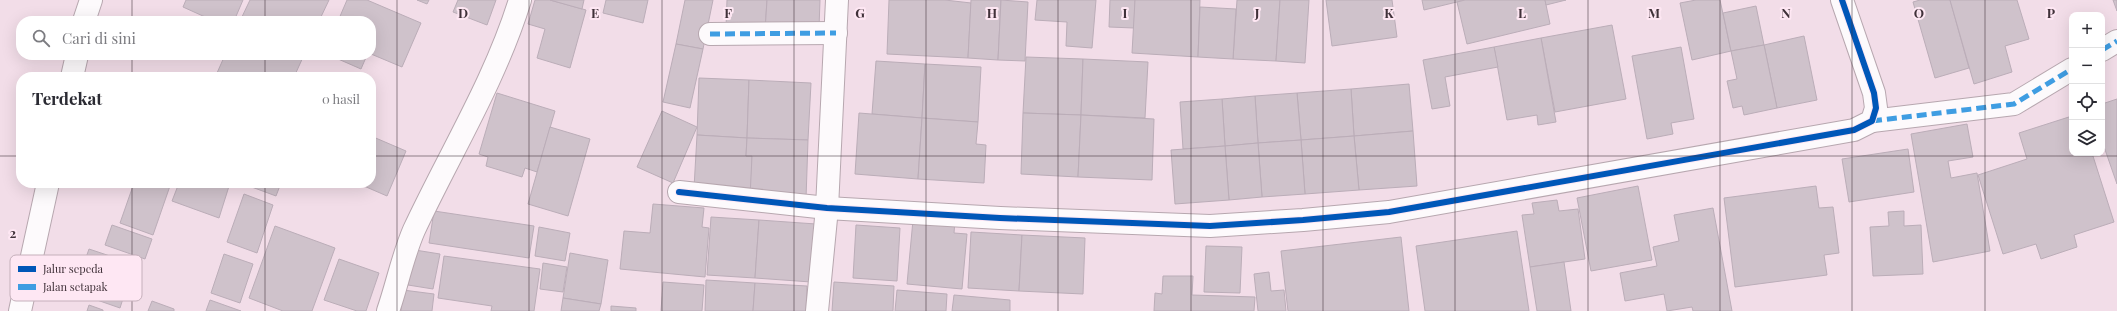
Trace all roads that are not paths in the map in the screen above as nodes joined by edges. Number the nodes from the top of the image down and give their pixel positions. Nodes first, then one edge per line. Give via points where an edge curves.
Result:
1 (91, 0) edge
2 (520, 0) edge
3 (837, 0) edge
4 (1842, 0) edge
5 (86, 16) edge
6 (710, 34) dead end
7 (836, 34) junction
8 (2117, 41) edge
9 (2105, 48) edge
10 (76, 60) edge
11 (2069, 71) edge
12 (73, 72) edge
13 (1872, 121) junction
14 (47, 188) edge
15 (679, 192) dead end
16 (827, 208) junction
17 (32, 255) edge
18 (22, 301) edge
19 (20, 311) edge
20 (388, 311) edge
21 (817, 311) edge

1 - 5 street
2 - 20 street via 487,85 413,231
3 - 7 street
4 - 13 street via 1874,94 1876,108
6 - 7 street
7 - 16 street
8 - 9 street
10 - 12 street
11 - 13 street via 2014,104
13 - 16 street via 1854,130 1389,212 1303,220 1202,225
14 - 17 street
15 - 16 street
16 - 21 street
18 - 19 street

